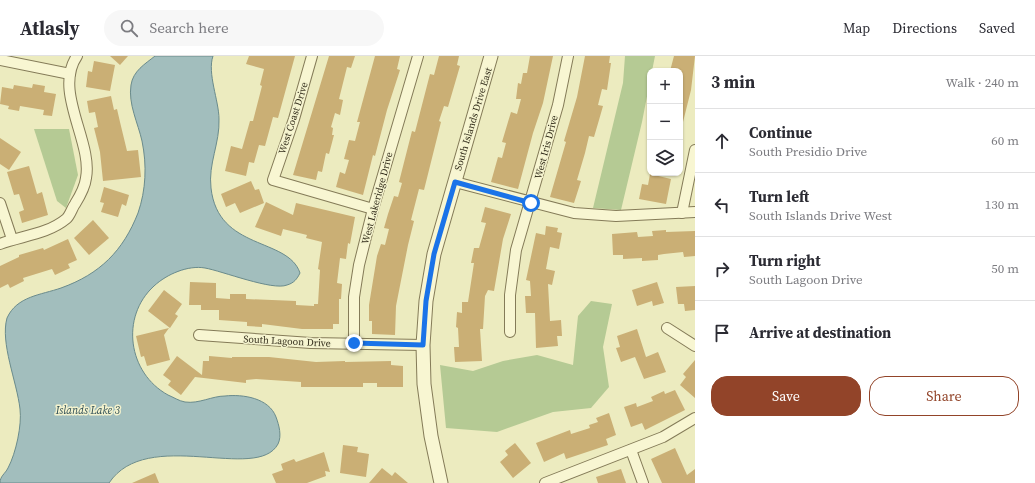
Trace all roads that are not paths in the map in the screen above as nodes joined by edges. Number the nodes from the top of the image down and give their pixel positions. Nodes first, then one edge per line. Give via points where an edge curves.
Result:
1 (77, 56) edge
2 (312, 56) edge
3 (418, 56) edge
4 (491, 56) edge
5 (568, 56) edge
6 (1, 60) edge
7 (70, 74) junction
8 (695, 150) edge
9 (455, 182) junction
10 (0, 203) edge
11 (531, 203) junction
12 (373, 209) junction
13 (695, 212) edge
14 (682, 213) junction
15 (12, 239) junction
16 (0, 244) edge
17 (667, 328) dead end
18 (510, 332) dead end
19 (199, 335) dead end
20 (354, 343) junction
21 (423, 345) junction
22 (695, 346) edge
23 (695, 418) edge
24 (631, 450) junction
25 (441, 483) edge
26 (545, 483) edge
27 (643, 483) edge

1 - 7 street
2 - 12 street, West Coast Drive via 294,119 272,180
3 - 12 street, West Lakeridge Drive
4 - 9 street, South Islands Drive East
5 - 11 street, West Iris Drive via 558,105
6 - 7 street
7 - 15 street via 70,90 86,159 86,178 80,196 66,219 45,230
8 - 14 street
9 - 11 street
9 - 21 street, South Islands Drive East via 434,254 426,301
10 - 15 street
11 - 14 street via 574,213 616,216
11 - 18 street, West Iris Drive via 516,250 510,295
12 - 20 street, West Lakeridge Drive via 354,297
13 - 14 street
15 - 16 street
17 - 22 street
19 - 20 street, South Lagoon Drive via 311,343
20 - 21 street, South Lagoon Drive
21 - 25 street, South Islands Drive East via 424,384
23 - 24 street via 663,437
24 - 26 street
24 - 27 street

